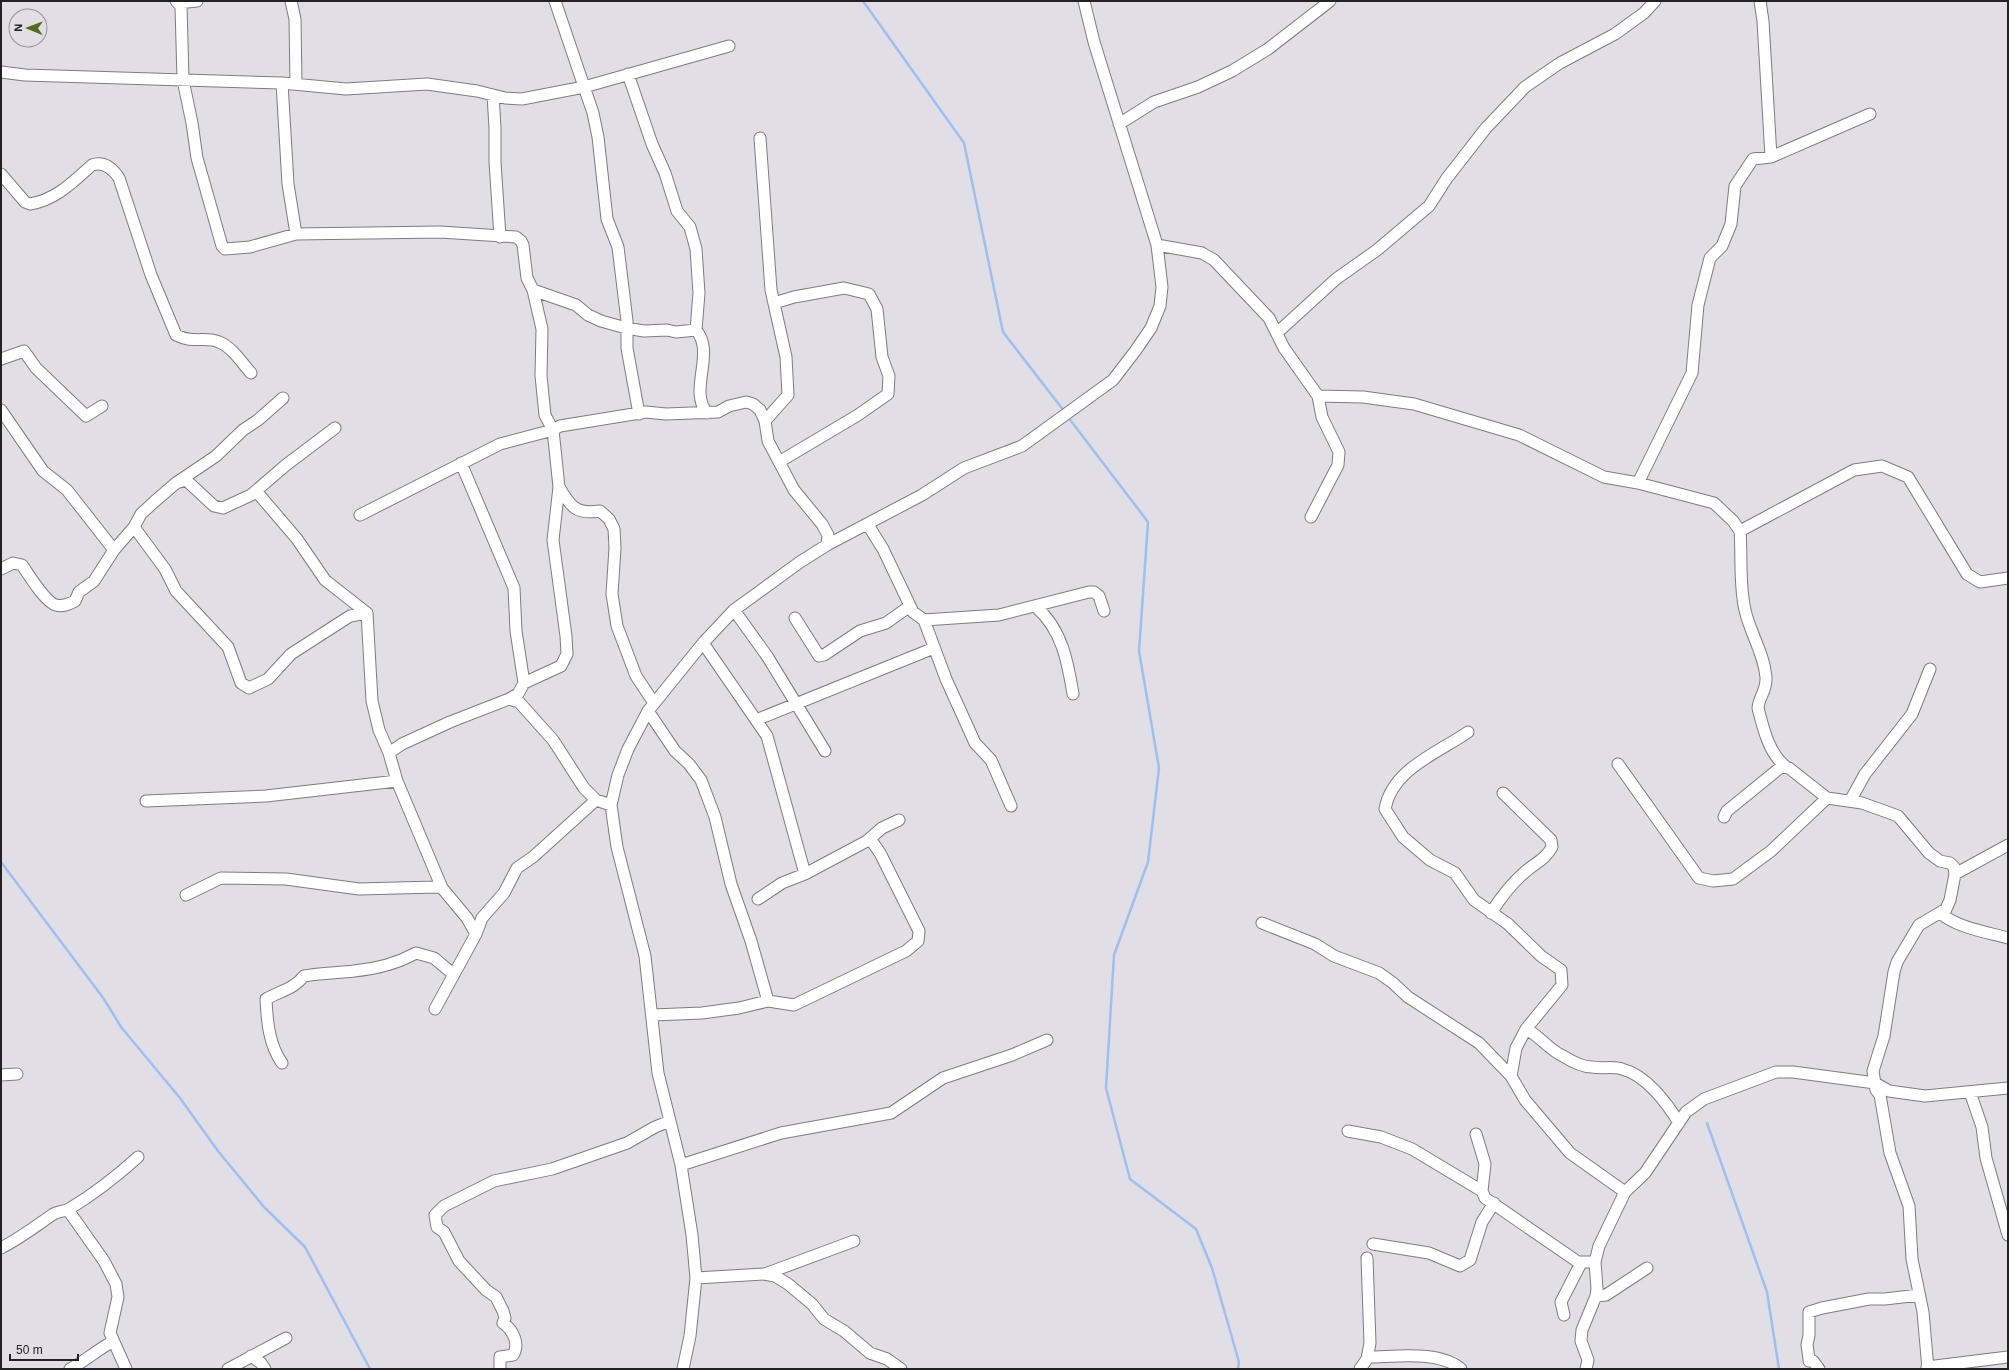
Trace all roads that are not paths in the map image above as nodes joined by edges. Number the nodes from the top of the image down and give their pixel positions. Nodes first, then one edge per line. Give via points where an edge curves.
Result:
1 (197, 1) edge
2 (291, 1) edge
3 (555, 1) edge
4 (1084, 1) edge
5 (1330, 1) edge
6 (1655, 1) edge
7 (1760, 1) edge
8 (177, 2) edge
9 (729, 46) dead end
10 (1, 72) edge
11 (628, 74) junction
12 (183, 80) junction
13 (282, 83) junction
14 (296, 84) junction
15 (584, 87) junction
16 (492, 95) junction
17 (1870, 114) dead end
18 (1119, 124) junction
19 (760, 138) dead end
20 (1771, 157) junction
21 (1, 174) edge
22 (296, 234) junction
23 (500, 237) junction
24 (1157, 245) junction
25 (533, 290) junction
26 (774, 303) junction
27 (626, 328) junction
28 (696, 330) junction
29 (1278, 332) junction
30 (1, 359) edge
31 (251, 373) dead end
32 (1318, 396) junction
33 (283, 398) dead end
34 (102, 406) dead end
35 (1, 410) edge
36 (707, 413) junction
37 (639, 414) junction
38 (765, 422) junction
39 (335, 428) dead end
40 (553, 430) junction
41 (779, 462) junction
42 (461, 463) junction
43 (176, 483) junction
44 (1638, 483) junction
45 (559, 487) junction
46 (256, 492) junction
47 (360, 515) dead end
48 (1311, 517) dead end
49 (868, 525) junction
50 (134, 527) junction
51 (1740, 530) junction
52 (827, 545) junction
53 (114, 550) junction
54 (1, 569) edge
55 (2008, 578) edge
56 (910, 606) junction
57 (1036, 607) junction
58 (734, 610) junction
59 (1104, 611) dead end
60 (367, 613) junction
61 (796, 618) dead end
62 (924, 620) junction
63 (704, 643) junction
64 (934, 648) junction
65 (1930, 669) dead end
66 (524, 683) junction
67 (1073, 694) dead end
68 (509, 699) junction
69 (795, 702) junction
70 (651, 707) junction
71 (756, 720) junction
72 (1468, 732) dead end
73 (825, 751) dead end
74 (389, 753) junction
75 (1618, 764) dead end
76 (1784, 766) junction
77 (397, 781) junction
78 (1503, 793) dead end
79 (1827, 798) junction
80 (596, 800) junction
81 (146, 801) dead end
82 (1850, 801) junction
83 (612, 805) junction
84 (1011, 806) dead end
85 (1724, 817) dead end
86 (899, 820) dead end
87 (867, 841) junction
88 (2008, 845) edge
89 (805, 874) junction
90 (1955, 874) junction
91 (442, 888) junction
92 (186, 895) dead end
93 (758, 898) dead end
94 (1491, 912) junction
95 (1940, 913) junction
96 (1262, 923) dead end
97 (476, 934) junction
98 (2008, 938) edge
99 (453, 974) junction
100 (768, 1001) junction
101 (436, 1009) dead end
102 (653, 1015) junction
103 (1526, 1029) junction
104 (1048, 1040) dead end
105 (282, 1063) dead end
106 (18, 1074) dead end
107 (1, 1075) edge
108 (1511, 1076) junction
109 (1875, 1083) junction
110 (2008, 1088) edge
111 (1970, 1092) junction
112 (670, 1121) junction
113 (1679, 1123) junction
114 (1348, 1130) dead end
115 (1476, 1134) dead end
116 (138, 1157) dead end
117 (681, 1165) junction
118 (1482, 1191) junction
119 (1625, 1192) junction
120 (1494, 1203) junction
121 (68, 1210) junction
122 (2008, 1234) edge
123 (854, 1241) dead end
124 (1373, 1244) dead end
125 (1, 1248) edge
126 (1367, 1258) dead end
127 (1594, 1262) junction
128 (1581, 1263) junction
129 (1647, 1268) dead end
130 (764, 1274) junction
131 (696, 1278) junction
132 (1919, 1295) junction
133 (1596, 1296) junction
134 (1564, 1315) dead end
135 (286, 1338) dead end
136 (112, 1342) junction
137 (251, 1356) junction
138 (1368, 1357) junction
139 (2008, 1357) edge
140 (1928, 1368) edge
141 (70, 1369) edge
142 (126, 1369) edge
143 (228, 1369) edge
144 (265, 1369) edge
145 (500, 1369) edge
146 (683, 1369) edge
147 (901, 1369) edge
148 (1360, 1369) edge
149 (1461, 1369) edge
150 (1586, 1369) edge
151 (1819, 1369) edge

1 - 8 street
2 - 14 street via 295,19
3 - 15 street
4 - 18 street
5 - 18 street via 1268,49 1232,71 1198,87 1154,102
6 - 29 street via 1644,13 1616,34 1560,63 1525,87 1486,128 1429,206 1377,250 1336,279
7 - 20 street
8 - 12 street via 181,6
9 - 11 street
10 - 12 street
11 - 15 street
11 - 28 street via 677,211 690,227 696,249 699,293
12 - 13 street
12 - 22 street via 197,158 222,246 228,250 250,247
13 - 14 street
13 - 22 street via 288,184
14 - 16 street via 346,89 427,84
15 - 16 street via 530,98
15 - 27 street via 598,137 607,219 618,247
16 - 23 street
17 - 20 street
18 - 24 street
19 - 26 street
20 - 44 street via 1753,159 1735,186 1731,224 1722,246 1710,258 1698,305 1692,373
21 - 31 street via 25,202 30,204 48,199 65,190 92,165 98,163 112,169 119,178 151,275 176,335 186,340 219,341
22 - 23 street via 440,232
23 - 25 street via 516,237 521,241 527,278
24 - 29 street via 1202,253 1214,260 1269,318
24 - 49 street via 1162,287 1160,306 1151,328 1113,380 1022,446 964,468
25 - 27 street via 576,305 601,321
25 - 40 street via 542,329 541,376 545,415
26 - 38 street via 786,357 788,395
26 - 41 street via 844,288 869,294 877,310 882,357 889,376 888,394
27 - 28 street via 676,332
27 - 37 street via 627,348
28 - 36 street via 700,335 704,354 701,402
29 - 32 street via 1284,348
30 - 34 street via 24,351 36,368 86,416
32 - 44 street via 1362,397 1414,404 1520,435 1604,477
32 - 48 street via 1322,417 1339,452 1338,465
33 - 43 street via 216,456
35 - 53 street via 43,471 67,490
36 - 37 street
36 - 38 street via 718,412 746,402 760,410
37 - 40 street via 585,421
38 - 41 street via 768,441
39 - 46 street via 286,465
40 - 42 street via 500,444
40 - 45 street
41 - 52 street via 794,490 822,524 828,535
42 - 47 street
42 - 66 street via 514,588 516,631
43 - 46 street via 186,480 214,506 223,508
43 - 50 street via 141,514
44 - 51 street via 1714,503
45 - 66 street via 553,540 567,654 562,666
45 - 70 street via 570,505 587,513 600,511 609,519 614,529 612,594 617,626
46 - 60 street via 297,538 325,580
49 - 52 street
49 - 56 street via 883,549
50 - 53 street
50 - 60 street via 165,569 176,591 228,647 242,683 249,688 268,679 291,654 350,616
51 - 55 street via 1854,470 1882,466 1908,477 1967,574 1980,582
51 - 76 street via 1744,609 1766,677 1765,692 1758,708 1772,750
52 - 58 street
53 - 54 street via 94,581 79,592 74,601 64,606 55,605 22,565 13,563
56 - 61 street via 886,623 860,631 819,656
56 - 62 street via 913,612
57 - 59 street via 1094,592 1099,596
57 - 62 street via 999,615
57 - 67 street via 1052,624 1067,661
58 - 63 street
58 - 69 street via 767,656
60 - 74 street via 372,701 379,730
62 - 64 street
63 - 70 street
63 - 71 street
64 - 69 street
64 - 84 street via 975,743 991,760
65 - 82 street via 1912,714 1865,774
66 - 68 street via 518,694
68 - 74 street via 450,722 402,744
68 - 80 street via 519,702 553,740 584,788
69 - 71 street
69 - 73 street
70 - 83 street via 628,748 618,775
70 - 100 street via 675,751 701,780 715,817 731,884
71 - 89 street via 767,736
72 - 94 street via 1413,766 1387,797 1385,809 1404,837 1430,860 1456,872 1474,900
74 - 77 street
75 - 79 street via 1700,878 1713,881 1733,879 1752,867
76 - 79 street
76 - 85 street via 1727,811
77 - 81 street via 266,796
77 - 91 street
78 - 94 street via 1551,840 1552,847 1541,861 1526,870 1509,887
79 - 82 street
80 - 83 street
80 - 97 street via 533,857 517,868 504,893 482,918
82 - 90 street via 1876,807 1898,816 1929,853 1954,867
83 - 102 street via 617,847 645,956
86 - 87 street via 882,828
87 - 89 street
87 - 100 street via 871,840 880,853 919,931 918,941 906,951 794,1005
88 - 90 street
89 - 93 street via 782,883
90 - 95 street via 1950,900
91 - 92 street via 359,889 286,879 222,878
91 - 97 street via 467,918
94 - 103 street via 1561,970 1562,985
95 - 98 street via 1967,927
95 - 109 street via 1920,925 1897,962 1891,982 1884,1036 1873,1071
96 - 108 street via 1315,944 1334,956 1379,973 1408,997 1479,1043
97 - 99 street
99 - 101 street
99 - 105 street via 434,958 416,953 404,960 375,967 304,976 297,985 266,999 267,1020 274,1052
100 - 102 street via 702,1013
102 - 112 street via 658,1073
103 - 108 street via 1516,1048
103 - 113 street via 1562,1056 1576,1062 1590,1067 1621,1068 1633,1073 1653,1089
104 - 117 street via 943,1078 891,1113 781,1133
106 - 107 street
108 - 119 street via 1525,1100 1570,1153
109 - 111 street via 1889,1091 1925,1096
109 - 113 street via 1776,1072 1704,1099 1686,1112
109 - 132 street via 1880,1095 1890,1153 1909,1206 1912,1258
110 - 111 street
111 - 122 street via 1982,1127 1986,1158
112 - 117 street
112 - 145 street via 627,1143 552,1169 494,1180 444,1206 435,1215 437,1227 444,1232 459,1261 499,1301 503,1311 503,1323 516,1338 516,1350 513,1355 500,1357
113 - 119 street via 1645,1172
114 - 118 street via 1381,1137 1412,1149
115 - 118 street via 1484,1164
116 - 121 street via 116,1177
117 - 131 street
118 - 120 street via 1486,1198
119 - 127 street
120 - 124 street via 1482,1222 1470,1260 1460,1266 1429,1253
120 - 128 street
121 - 125 street via 53,1214
121 - 136 street via 104,1261 116,1284 118,1297 110,1333
123 - 130 street
126 - 138 street via 1370,1343
127 - 128 street
127 - 133 street
128 - 134 street via 1561,1302
129 - 133 street via 1606,1295
130 - 131 street
130 - 147 street via 775,1276 788,1284 812,1304 824,1319 844,1331 870,1353 887,1359
131 - 146 street via 690,1336
132 - 140 street
132 - 151 street via 1869,1299 1809,1312 1809,1361 1813,1361
133 - 150 street via 1582,1330 1581,1341 1588,1360
135 - 137 street
136 - 141 street
136 - 142 street
137 - 143 street
137 - 144 street
138 - 148 street
138 - 149 street via 1414,1356 1444,1360
139 - 140 street

